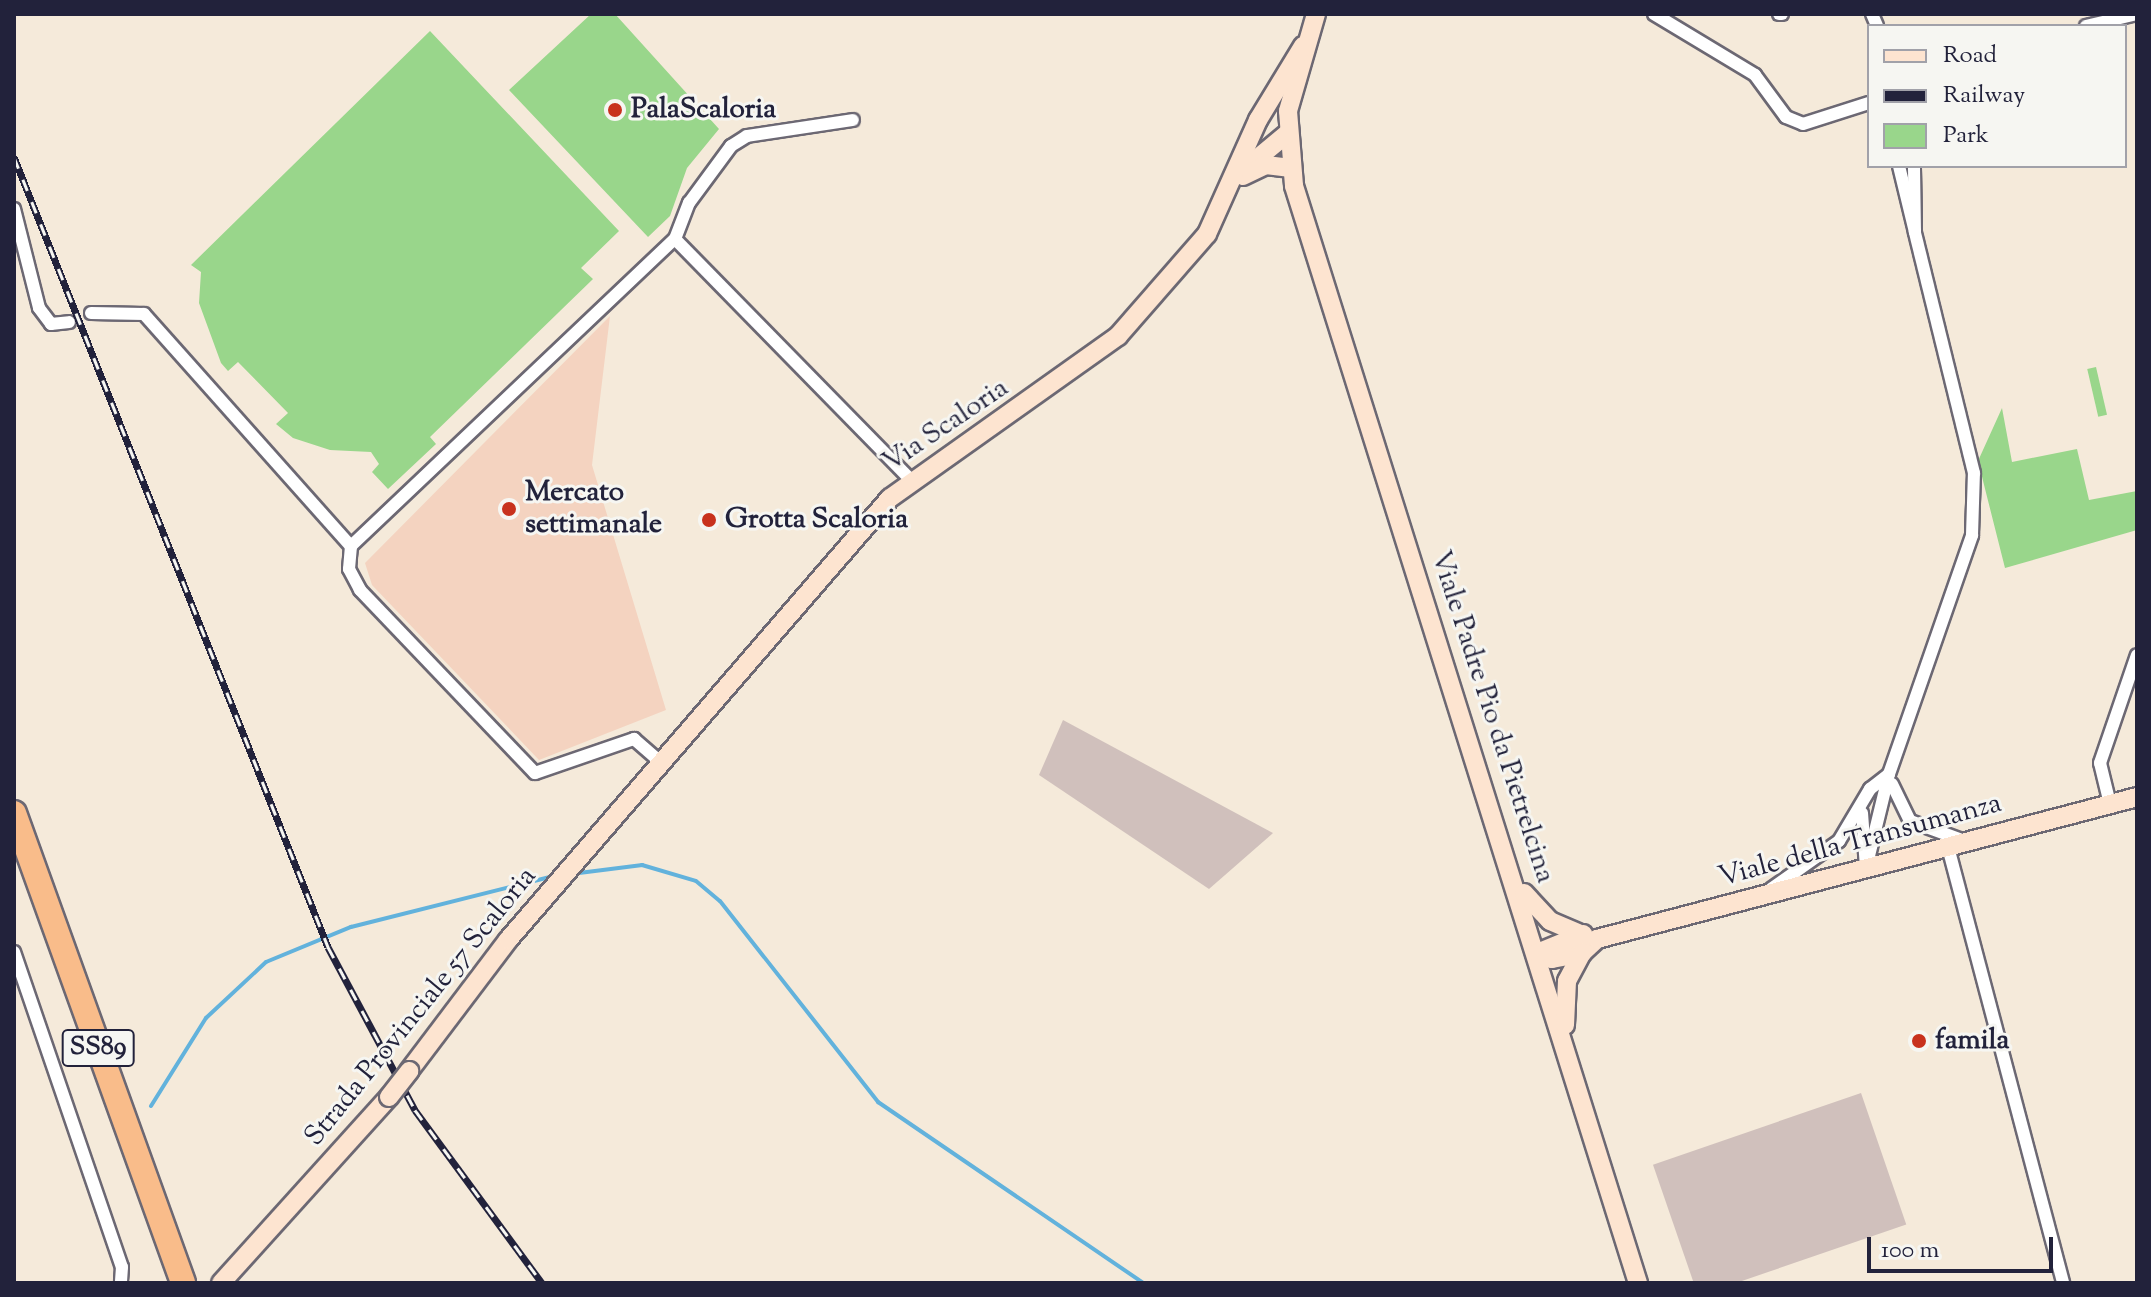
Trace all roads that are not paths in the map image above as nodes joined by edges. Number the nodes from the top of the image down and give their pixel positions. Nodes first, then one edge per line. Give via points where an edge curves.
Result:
1 (1316, 14) edge
2 (1654, 14) edge
3 (2137, 14) edge
4 (2094, 24) edge
5 (1303, 46) junction
6 (1867, 104) edge
7 (853, 120) dead end
8 (1258, 120) junction
9 (1288, 133) junction
10 (1291, 168) junction
11 (1899, 168) edge
12 (1914, 168) edge
13 (1234, 180) junction
14 (14, 209) edge
15 (1915, 232) junction
16 (675, 239) junction
17 (91, 313) tunnel mouth
18 (69, 322) dead end
19 (912, 481) junction
20 (351, 546) junction
21 (2137, 655) edge
22 (658, 760) junction
23 (1889, 774) junction
24 (2137, 797) edge
25 (2110, 804) junction
26 (14, 813) edge
27 (1862, 813) junction
28 (1968, 841) junction
29 (1948, 847) junction
30 (14, 860) edge
31 (1866, 868) junction
32 (1514, 875) junction
33 (1762, 895) junction
34 (1578, 933) junction
35 (1597, 939) junction
36 (14, 952) edge
37 (1537, 953) junction
38 (1582, 953) junction
39 (1564, 1040) junction
40 (224, 1279) edge
41 (1639, 1280) edge
42 (121, 1283) edge
43 (167, 1283) edge
44 (183, 1283) edge
45 (2063, 1283) edge

1 - 5 street, Via Scaloria
2 - 6 street via 1755,75 1786,117 1803,124
3 - 4 street
5 - 8 street, Via Scaloria
5 - 9 street, Via Scaloria
7 - 16 street via 747,136 731,146 689,203
8 - 9 street
8 - 13 street, Via Scaloria
9 - 10 street, Via Scaloria
9 - 13 street, Via Scaloria
10 - 13 street via 1266,165
10 - 32 street, Viale Padre Pio da Pietrelcina
11 - 15 street
12 - 15 street
13 - 19 street, Via Scaloria via 1207,234 1118,336
14 - 18 street via 39,308 51,324
15 - 23 street via 1974,473 1972,535
16 - 19 street
16 - 20 street
17 - 20 street via 144,314
19 - 22 street, Via Scaloria
20 - 22 street via 349,569 360,590 535,773 634,739
21 - 25 street via 2100,763
22 - 40 street, Strada Provinciale 57 Scaloria, bridge via 389,1097
23 - 27 street via 1870,789
23 - 28 street via 1910,821
23 - 31 street
24 - 25 street, Viale della Transumanza
25 - 28 street, Viale della Transumanza
26 - 44 highway, SS89
27 - 31 street
27 - 33 street via 1839,841
28 - 29 street, Viale della Transumanza
29 - 31 street, Viale della Transumanza
29 - 45 street
30 - 43 highway, SS89
31 - 33 street, Viale della Transumanza
32 - 34 street via 1532,907
32 - 37 street, Viale Padre Pio da Pietrelcina
33 - 35 street, Viale della Transumanza
34 - 35 street
34 - 37 street
35 - 38 street, Viale della Transumanza
36 - 42 street via 122,1267
37 - 38 street via 1552,959
37 - 39 street, Viale Padre Pio da Pietrelcina
38 - 39 street, Viale della Transumanza via 1567,981
39 - 41 street, Viale Padre Pio da Pietrelcina

